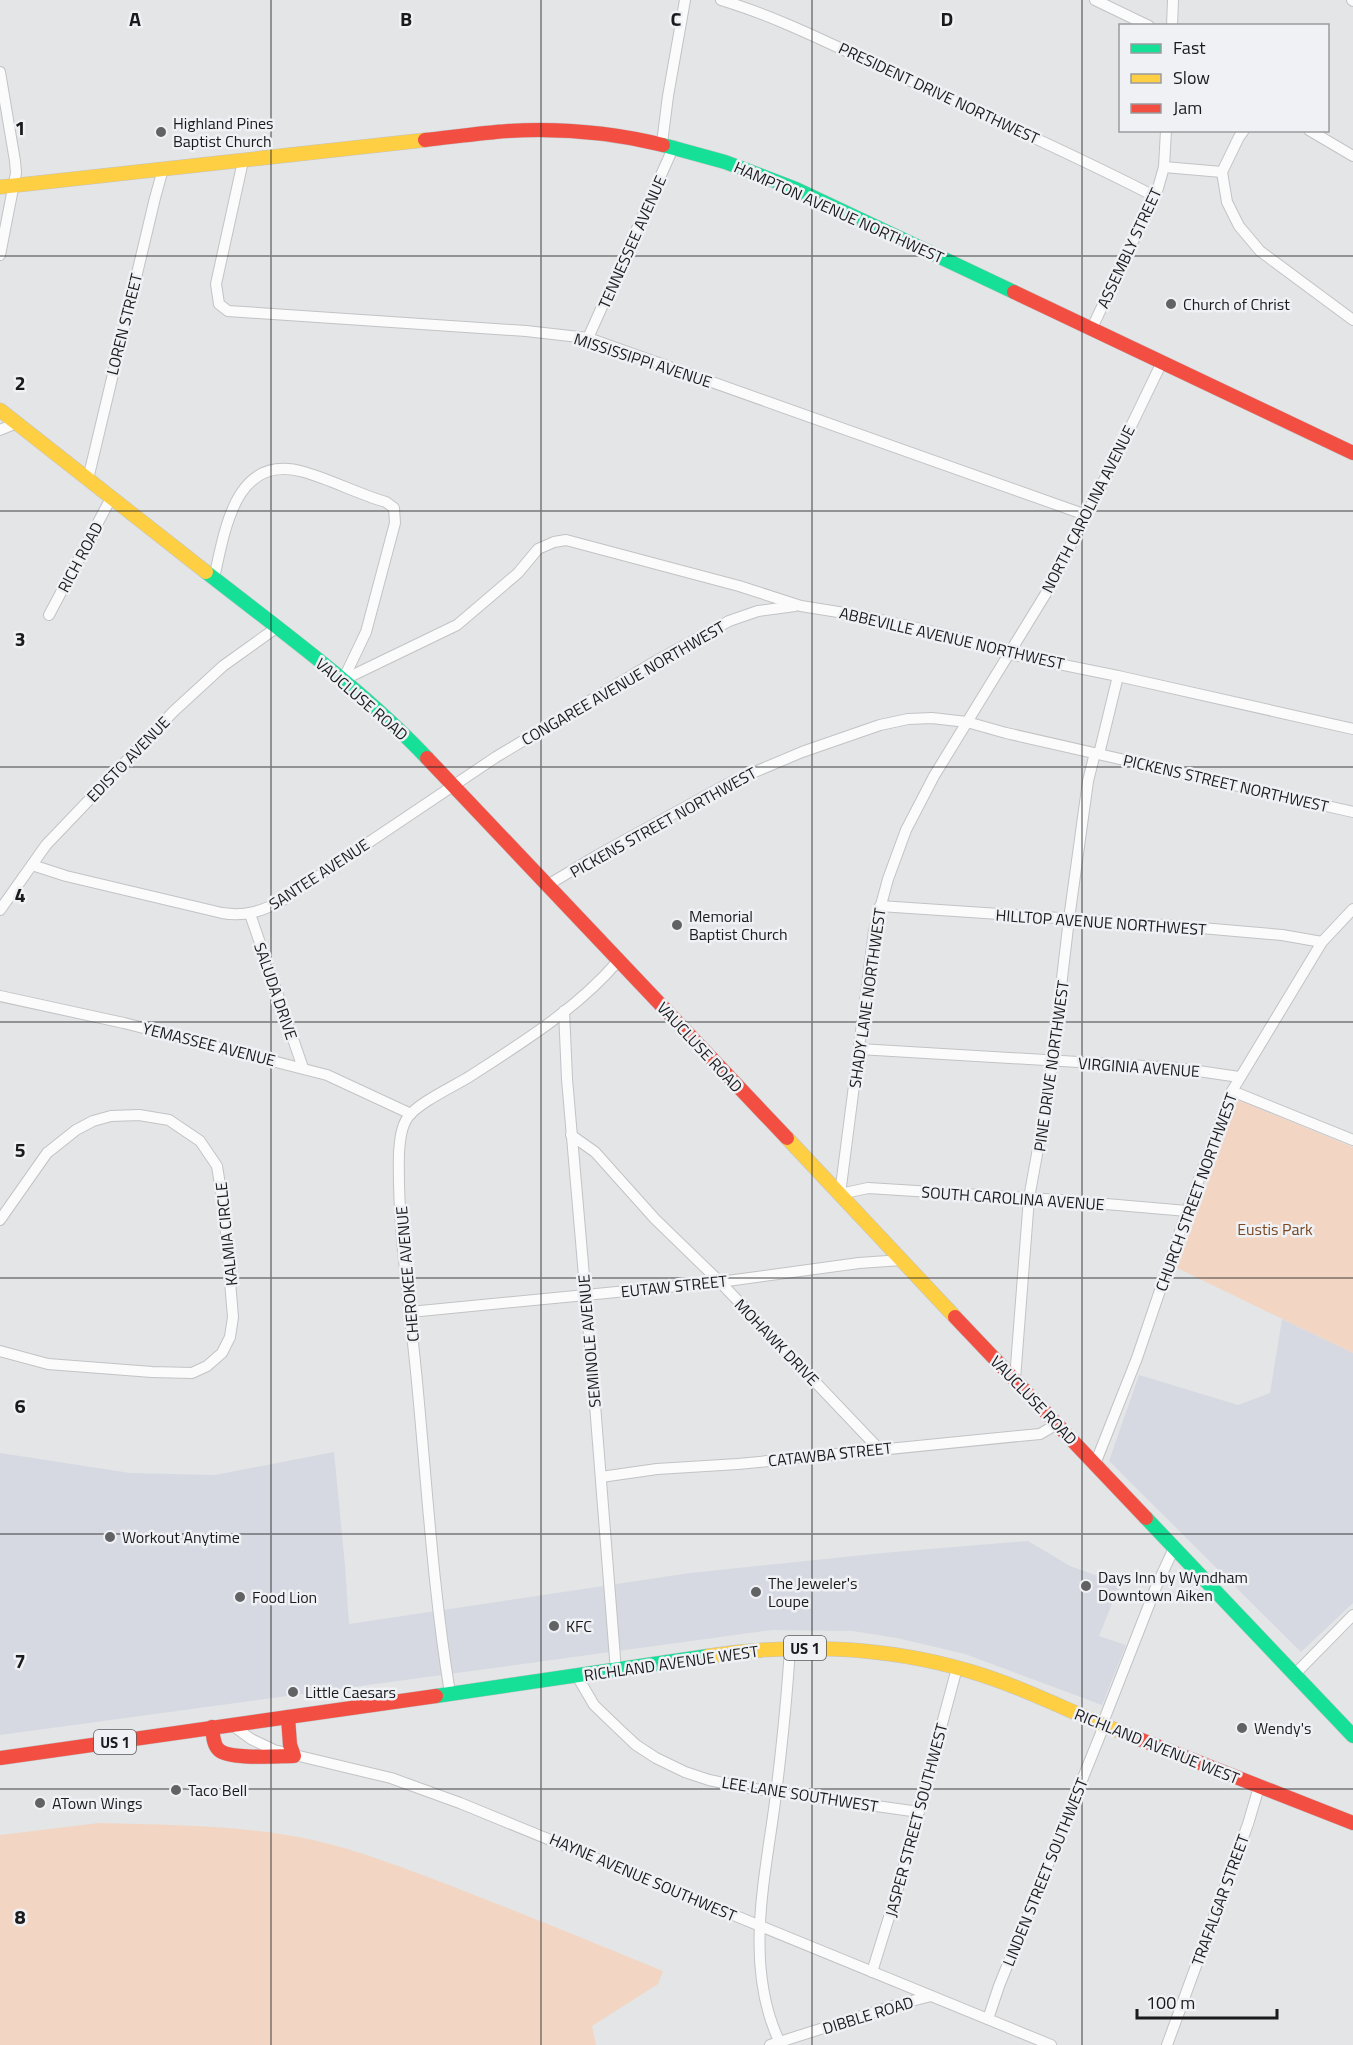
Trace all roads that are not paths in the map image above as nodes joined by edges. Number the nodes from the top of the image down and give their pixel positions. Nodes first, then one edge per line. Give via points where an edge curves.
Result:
1 (685, 0) edge
2 (721, 0) edge
3 (1095, 0) edge
4 (1173, 0) edge
5 (1145, 24) edge
6 (1172, 24) edge
7 (0, 72) edge
8 (1166, 132) edge
9 (1243, 132) edge
10 (1312, 132) edge
11 (668, 145) junction
12 (1353, 156) edge
13 (243, 161) junction
14 (1164, 167) junction
15 (163, 169) junction
16 (1222, 172) junction
17 (15, 185) junction
18 (0, 187) edge
19 (1154, 196) junction
20 (0, 255) edge
21 (1353, 320) edge
22 (1092, 328) junction
23 (588, 338) junction
24 (1162, 362) junction
25 (0, 410) edge
26 (17, 423) junction
27 (0, 430) edge
28 (1353, 453) edge
29 (88, 479) junction
30 (111, 498) junction
31 (1086, 515) junction
32 (214, 578) junction
33 (801, 606) junction
34 (49, 615) dead end
35 (276, 628) junction
36 (1009, 654) junction
37 (1118, 676) junction
38 (343, 680) junction
39 (967, 722) junction
40 (1353, 729) edge
41 (1097, 754) junction
42 (453, 785) junction
43 (1353, 812) edge
44 (32, 865) junction
45 (546, 886) junction
46 (880, 906) junction
47 (1353, 909) edge
48 (0, 910) edge
49 (250, 914) junction
50 (1069, 919) junction
51 (1322, 942) junction
52 (618, 961) junction
53 (0, 996) edge
54 (564, 1011) junction
55 (860, 1049) junction
56 (1052, 1060) junction
57 (303, 1068) junction
58 (1239, 1077) junction
59 (1232, 1091) junction
60 (411, 1114) junction
61 (571, 1135) junction
62 (1353, 1140) edge
63 (840, 1194) junction
64 (1029, 1198) junction
65 (1187, 1211) junction
66 (0, 1220) edge
67 (902, 1260) junction
68 (720, 1282) junction
69 (585, 1296) junction
70 (410, 1312) junction
71 (0, 1352) edge
72 (1015, 1379) junction
73 (1057, 1424) junction
74 (879, 1449) junction
75 (1095, 1464) junction
76 (601, 1477) junction
77 (1174, 1548) junction
78 (1353, 1615) edge
79 (790, 1648) junction
80 (957, 1668) junction
81 (616, 1671) junction
82 (1295, 1674) junction
83 (577, 1676) junction
84 (450, 1693) junction
85 (288, 1717) junction
86 (231, 1725) junction
87 (1102, 1725) junction
88 (212, 1727) junction
89 (1353, 1736) edge
90 (294, 1756) junction
91 (0, 1758) edge
92 (1259, 1787) junction
93 (777, 1791) junction
94 (919, 1812) junction
95 (1353, 1823) edge
96 (761, 1926) junction
97 (872, 1972) junction
98 (932, 1996) junction
99 (988, 2019) junction
100 (777, 2044) edge
101 (1051, 2045) edge
102 (1167, 2045) edge

1 - 11 street, TENNESSEE AVENUE via 668,96
2 - 19 street, PRESIDENT DRIVE NORTHWEST via 822,38
3 - 5 street
4 - 6 street
7 - 17 street via 15,161
8 - 14 street, ASSEMBLY STREET
9 - 16 street
10 - 12 street
11 - 13 street, HAMPTON AVENUE NORTHWEST via 589,133 509,131
11 - 22 street, HAMPTON AVENUE NORTHWEST via 731,163 796,189
11 - 23 street, TENNESSEE AVENUE
13 - 15 street, HAMPTON AVENUE NORTHWEST
13 - 23 street, MISSISSIPPI AVENUE via 216,284 219,304 228,311
14 - 16 street
14 - 19 street, ASSEMBLY STREET
15 - 17 street, HAMPTON AVENUE NORTHWEST
15 - 29 street, LOREN STREET
16 - 21 street via 1227,202 1252,244
17 - 18 street, HAMPTON AVENUE NORTHWEST
17 - 20 street
19 - 22 street, ASSEMBLY STREET
22 - 24 street, HAMPTON AVENUE NORTHWEST
23 - 31 street, MISSISSIPPI AVENUE
24 - 28 street, HAMPTON AVENUE NORTHWEST
24 - 31 street, NORTH CAROLINA AVENUE
25 - 26 street, VAUCLUSE ROAD
26 - 27 street
26 - 29 street, VAUCLUSE ROAD
29 - 30 street, VAUCLUSE ROAD
30 - 32 street, VAUCLUSE ROAD
30 - 34 street, RICH ROAD
31 - 36 street, NORTH CAROLINA AVENUE via 1048,590
32 - 35 street, VAUCLUSE ROAD
32 - 38 street via 227,522 244,489 261,472 302,472 394,508 395,523 366,632
33 - 36 street, ABBEVILLE AVENUE NORTHWEST via 946,635
33 - 38 street, ABBEVILLE AVENUE NORTHWEST via 566,540 538,549 518,573 457,625
33 - 42 street, CONGAREE AVENUE NORTHWEST via 773,608 729,621
35 - 38 street, VAUCLUSE ROAD
35 - 44 street, EDISTO AVENUE via 223,666 174,711 46,845
36 - 37 street, ABBEVILLE AVENUE NORTHWEST
36 - 39 street, SHADY LANE NORTHWEST
37 - 40 street, ABBEVILLE AVENUE NORTHWEST
37 - 41 street, PINE DRIVE NORTHWEST
38 - 42 street, VAUCLUSE ROAD
39 - 41 street, PICKENS STREET NORTHWEST
39 - 45 street, PICKENS STREET NORTHWEST via 932,717 880,725 763,767
39 - 46 street, SHADY LANE NORTHWEST via 906,830
41 - 43 street, PICKENS STREET NORTHWEST
41 - 50 street, PINE DRIVE NORTHWEST via 1088,781
42 - 45 street, VAUCLUSE ROAD
42 - 49 street, SANTEE AVENUE via 283,900
44 - 48 street, EDISTO AVENUE
44 - 49 street, SANTEE AVENUE via 222,913
45 - 52 street, VAUCLUSE ROAD
46 - 50 street, HILLTOP AVENUE NORTHWEST
46 - 55 street, SHADY LANE NORTHWEST
47 - 51 street, CHURCH STREET NORTHWEST
49 - 57 street, SALUDA DRIVE
50 - 51 street, HILLTOP AVENUE NORTHWEST via 1282,935
50 - 56 street, PINE DRIVE NORTHWEST
51 - 58 street, CHURCH STREET NORTHWEST
52 - 54 street
52 - 63 street, VAUCLUSE ROAD
53 - 57 street, YEMASSEE AVENUE
54 - 60 street
54 - 61 street, SEMINOLE AVENUE
55 - 56 street, VIRGINIA AVENUE
55 - 63 street, SHADY LANE NORTHWEST
56 - 58 street, VIRGINIA AVENUE via 1178,1068
56 - 64 street, PINE DRIVE NORTHWEST
57 - 60 street, YEMASSEE AVENUE
58 - 59 street, CHURCH STREET NORTHWEST
59 - 62 street
59 - 65 street, CHURCH STREET NORTHWEST
60 - 70 street, CHEROKEE AVENUE via 402,1129 399,1154
61 - 68 street, MOHAWK DRIVE via 595,1152 655,1219
61 - 69 street, SEMINOLE AVENUE
63 - 64 street, SOUTH CAROLINA AVENUE via 868,1188
63 - 67 street, VAUCLUSE ROAD
64 - 65 street, SOUTH CAROLINA AVENUE
64 - 72 street, PINE DRIVE NORTHWEST
65 - 75 street, CHURCH STREET NORTHWEST
66 - 71 street, KALMIA CIRCLE via 47,1153 76,1130 111,1116 169,1120 200,1141 217,1166 233,1317 222,1353 192,1373 48,1364
67 - 68 street, EUTAW STREET
67 - 72 street, VAUCLUSE ROAD
68 - 69 street, EUTAW STREET
68 - 74 street, MOHAWK DRIVE
69 - 70 street, EUTAW STREET
69 - 76 street, SEMINOLE AVENUE
70 - 84 street, CHEROKEE AVENUE via 431,1551
72 - 73 street, VAUCLUSE ROAD
73 - 74 street, CATAWBA STREET via 1040,1434
73 - 75 street, VAUCLUSE ROAD
74 - 76 street, CATAWBA STREET
75 - 77 street, VAUCLUSE ROAD
76 - 81 street, SEMINOLE AVENUE
77 - 82 street, VAUCLUSE ROAD
77 - 87 street, LINDEN STREET SOUTHWEST
78 - 82 street
79 - 80 street, RICHLAND AVENUE WEST / US 1 via 907,1655
79 - 81 street, RICHLAND AVENUE WEST / US 1 via 747,1650
79 - 93 street
80 - 87 street, RICHLAND AVENUE WEST / US 1
80 - 94 street, JASPER STREET SOUTHWEST
81 - 83 street, RICHLAND AVENUE WEST / US 1
82 - 89 street, VAUCLUSE ROAD
83 - 84 street, RICHLAND AVENUE WEST / US 1
83 - 93 street, LEE LANE SOUTHWEST via 594,1705 656,1758 709,1780
84 - 85 street, RICHLAND AVENUE WEST / US 1
85 - 86 street, RICHLAND AVENUE WEST / US 1
85 - 90 street
86 - 88 street, RICHLAND AVENUE WEST / US 1
86 - 90 street, HAYNE AVENUE SOUTHWEST via 264,1746
87 - 92 street, RICHLAND AVENUE WEST / US 1
87 - 99 street, LINDEN STREET SOUTHWEST
88 - 90 street via 216,1746 222,1752
88 - 91 street, RICHLAND AVENUE WEST / US 1
90 - 96 street, HAYNE AVENUE SOUTHWEST via 391,1778 460,1803
92 - 95 street, RICHLAND AVENUE WEST / US 1
92 - 102 street, TRAFALGAR STREET
93 - 94 street, LEE LANE SOUTHWEST
93 - 96 street
94 - 97 street, JASPER STREET SOUTHWEST
96 - 97 street, HAYNE AVENUE SOUTHWEST
96 - 100 street via 762,1987
97 - 98 street, HAYNE AVENUE SOUTHWEST
98 - 99 street, HAYNE AVENUE SOUTHWEST
98 - 100 street, DIBBLE ROAD
99 - 101 street, HAYNE AVENUE SOUTHWEST

